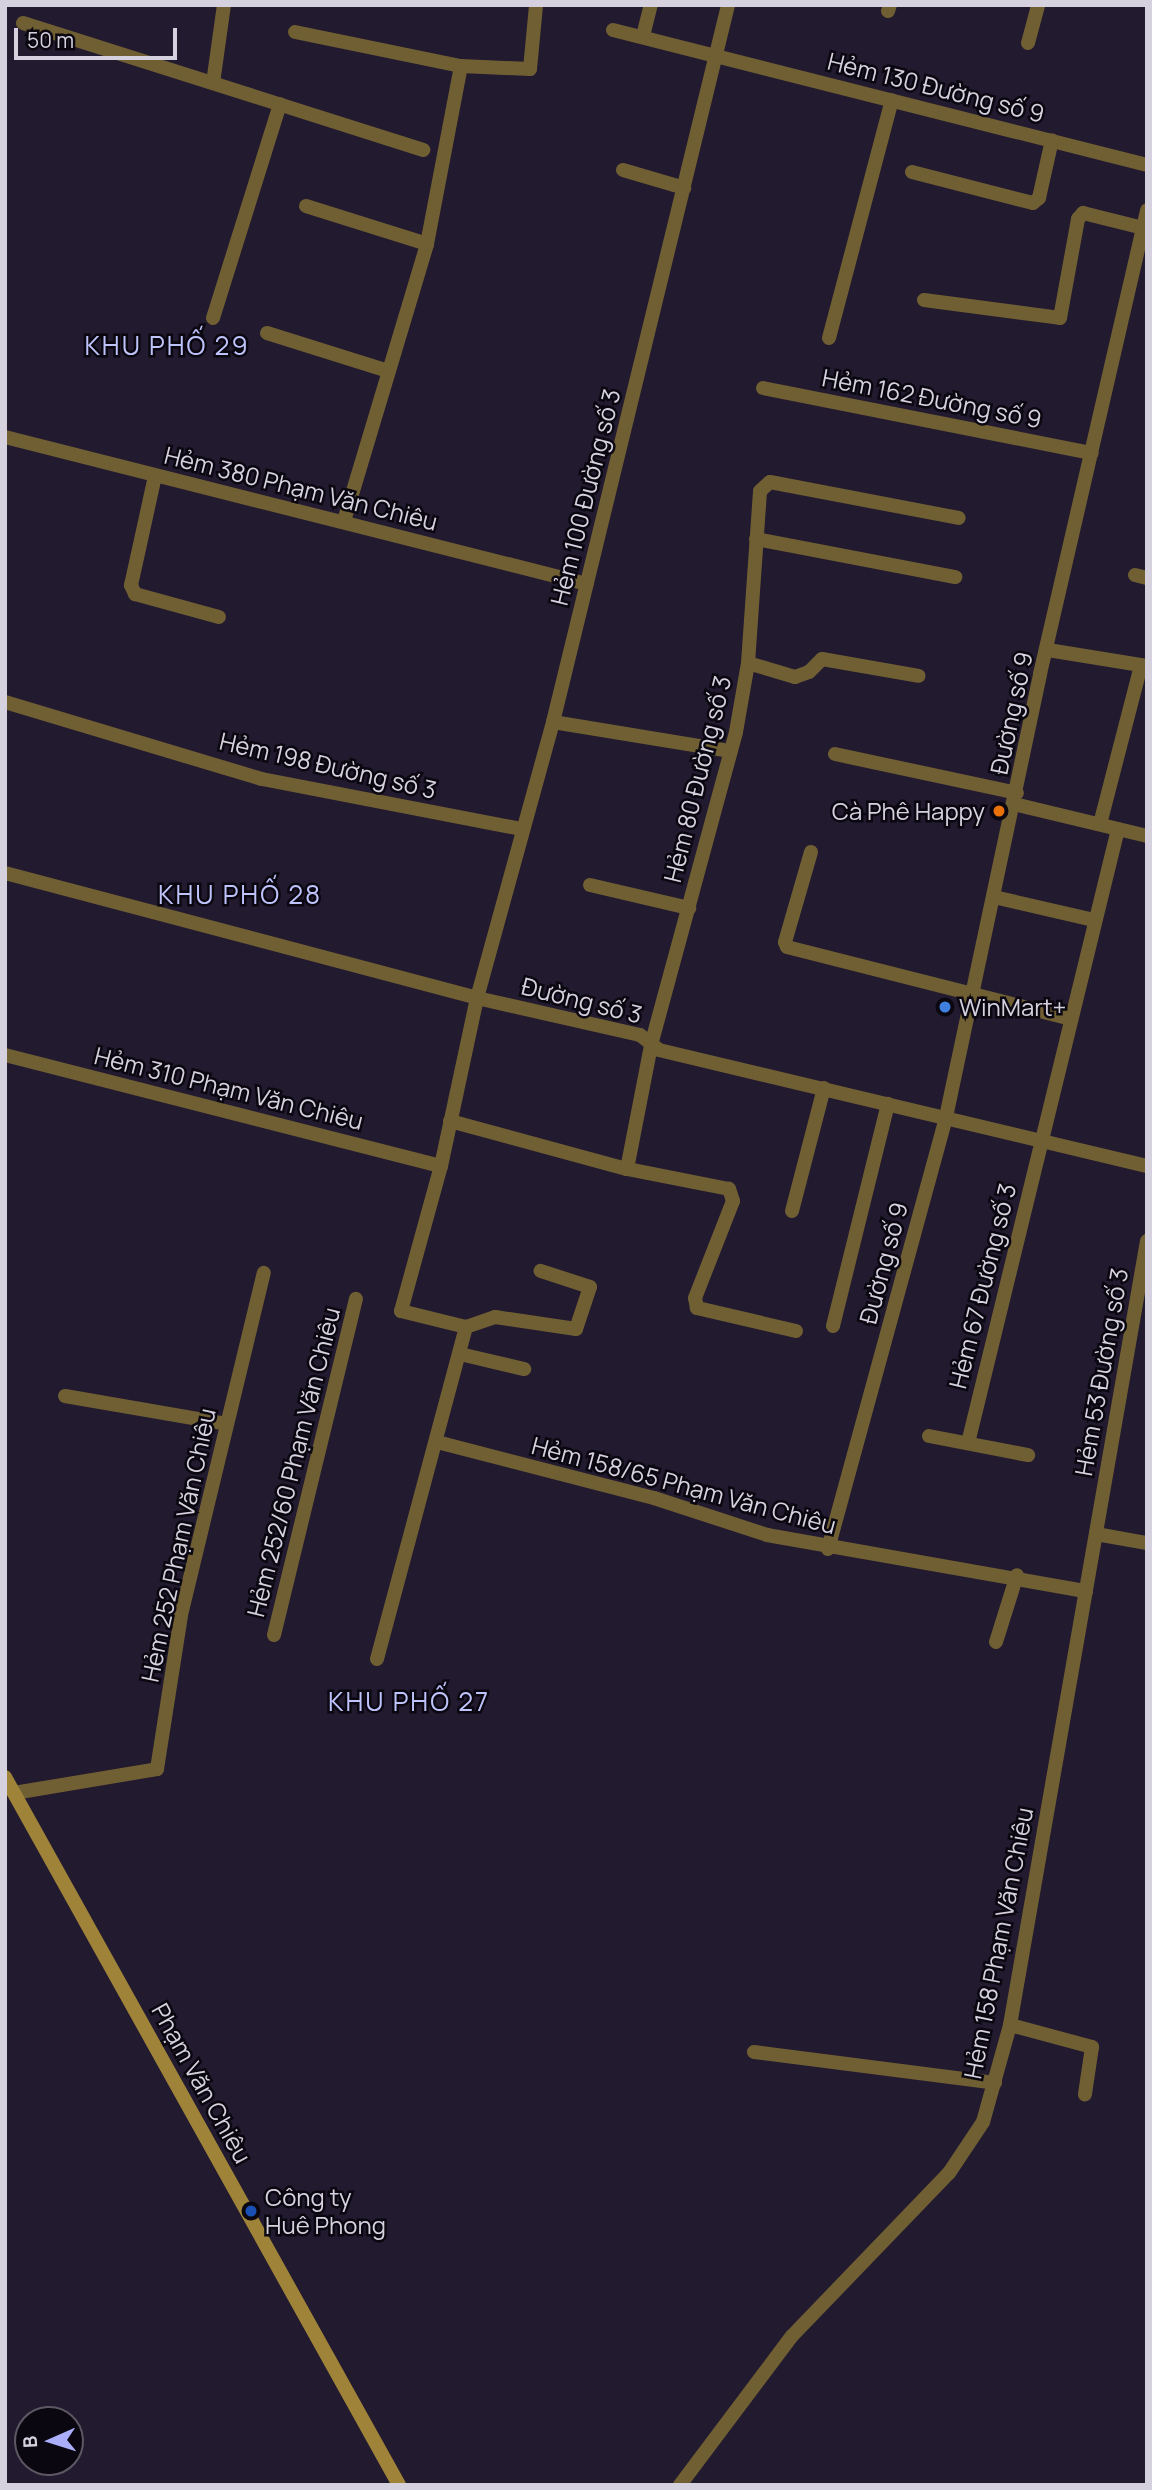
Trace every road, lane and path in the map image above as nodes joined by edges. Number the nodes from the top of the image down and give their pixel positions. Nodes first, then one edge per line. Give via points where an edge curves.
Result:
1 (224, 5) edge
2 (536, 5) edge
3 (651, 5) edge
4 (728, 5) edge
5 (1038, 5) edge
6 (23, 23) dead end
7 (613, 30) dead end
8 (295, 32) dead end
9 (643, 36) junction
10 (1028, 43) dead end
11 (714, 54) junction
12 (461, 66) junction
13 (213, 83) junction
14 (892, 100) junction
15 (281, 104) junction
16 (1052, 141) junction
17 (423, 150) dead end
18 (1147, 165) edge
19 (623, 170) dead end
20 (912, 172) dead end
21 (684, 187) junction
22 (306, 206) dead end
23 (1147, 210) edge
24 (1143, 229) junction
25 (427, 244) junction
26 (924, 300) dead end
27 (213, 318) dead end
28 (267, 333) dead end
29 (830, 338) dead end
30 (388, 371) junction
31 (763, 388) dead end
32 (5, 437) edge
33 (1092, 453) junction
34 (155, 476) junction
35 (959, 518) dead end
36 (344, 521) junction
37 (756, 539) junction
38 (954, 577) dead end
39 (587, 584) junction
40 (219, 617) dead end
41 (1048, 650) junction
42 (748, 663) junction
43 (1144, 666) edge
44 (919, 676) dead end
45 (5, 702) edge
46 (553, 722) junction
47 (731, 751) junction
48 (835, 754) dead end
49 (1015, 799) junction
50 (1100, 824) junction
51 (522, 829) junction
52 (1118, 829) junction
53 (1147, 836) edge
54 (811, 852) dead end
55 (5, 873) edge
56 (590, 885) dead end
57 (994, 897) junction
58 (689, 908) junction
59 (1094, 920) junction
60 (974, 991) junction
61 (477, 998) junction
62 (1071, 1019) junction
63 (651, 1045) junction
64 (5, 1055) edge
65 (824, 1088) junction
66 (888, 1104) junction
67 (946, 1117) junction
68 (450, 1121) junction
69 (1043, 1139) junction
70 (441, 1166) junction
71 (1147, 1166) edge
72 (627, 1169) junction
73 (792, 1211) dead end
74 (1147, 1241) edge
75 (541, 1271) dead end
76 (264, 1273) dead end
77 (356, 1299) dead end
78 (833, 1326) dead end
79 (466, 1328) junction
80 (796, 1331) dead end
81 (460, 1354) junction
82 (524, 1369) dead end
83 (65, 1396) dead end
84 (227, 1424) junction
85 (929, 1436) dead end
86 (437, 1442) junction
87 (968, 1443) junction
88 (1028, 1455) dead end
89 (1100, 1511) joint
90 (1096, 1534) junction
91 (1147, 1543) edge
92 (828, 1549) junction
93 (1017, 1576) junction
94 (1086, 1591) junction
95 (274, 1635) dead end
96 (996, 1642) dead end
97 (377, 1659) dead end
98 (5, 1777) edge
99 (14, 1793) junction
100 (1010, 2025) junction
101 (754, 2052) dead end
102 (995, 2083) junction
103 (1085, 2094) dead end
104 (399, 2485) edge
105 (680, 2485) edge

1 - 13 street
2 - 12 street via 530,69
3 - 9 street
4 - 11 street, Hẻm 100 Đường số 3
5 - 10 street
6 - 13 street
7 - 9 street, Hẻm 130 Đường số 9
8 - 12 street
9 - 11 street, Hẻm 130 Đường số 9
11 - 14 street, Hẻm 130 Đường số 9
11 - 21 street, Hẻm 100 Đường số 3
12 - 25 street
13 - 15 street
14 - 16 street, Hẻm 130 Đường số 9
14 - 29 street
15 - 17 street
15 - 27 street
16 - 18 street, Hẻm 130 Đường số 9
16 - 20 street via 1039,198 1033,203
19 - 21 street
21 - 39 street, Hẻm 100 Đường số 3
22 - 25 street
23 - 24 street, Đường số 9
24 - 26 street via 1083,213 1060,318
24 - 33 street, Đường số 9
25 - 30 street
28 - 30 street
30 - 36 street
31 - 33 street, Hẻm 162 Đường số 9
32 - 34 street, Hẻm 380 Phạm Văn Chiêu
33 - 41 street, Đường số 9
34 - 36 street, Hẻm 380 Phạm Văn Chiêu
34 - 40 street via 131,585 135,594
35 - 37 street, Hẻm 80 Đường số 3 via 770,482 760,491
36 - 39 street, Hẻm 380 Phạm Văn Chiêu
37 - 38 street
37 - 42 street, Hẻm 80 Đường số 3
39 - 46 street, Hẻm 100 Đường số 3
41 - 43 street
41 - 49 street, Đường số 9
42 - 44 street via 795,677 809,672 822,659
42 - 47 street, Hẻm 80 Đường số 3
43 - 50 street
45 - 51 street, Hẻm 198 Đường số 3 via 262,779
46 - 47 street
46 - 51 street, Hẻm 100 Đường số 3
47 - 58 street, Hẻm 80 Đường số 3
48 - 49 street
49 - 50 street
49 - 57 street, Đường số 9
50 - 52 street
51 - 61 street, Hẻm 100 Đường số 3
52 - 53 street
52 - 59 street, Hẻm 67 Đường số 3
54 - 60 street via 787,947
55 - 61 street, Đường số 3
56 - 58 street
57 - 59 street
57 - 60 street, Đường số 9
58 - 63 street, Hẻm 80 Đường số 3
59 - 62 street, Hẻm 67 Đường số 3
60 - 62 street
60 - 67 street, Đường số 9
61 - 63 street, Đường số 3 via 639,1035
61 - 68 street
62 - 69 street, Hẻm 67 Đường số 3
63 - 65 street, Đường số 3
63 - 72 street, Hẻm 80 Đường số 3
64 - 70 street, Hẻm 310 Phạm Văn Chiêu
65 - 66 street, Đường số 3
65 - 73 street
66 - 67 street, Đường số 3
66 - 78 street
67 - 69 street, Đường số 3
67 - 92 street, Đường số 9
68 - 70 street
68 - 72 street
69 - 71 street, Đường số 3
69 - 87 street, Hẻm 67 Đường số 3 via 996,1312
70 - 79 street via 401,1311
72 - 80 street via 729,1189 733,1201 695,1298 697,1308
74 - 89 street, Hẻm 53 Đường số 3
75 - 79 street via 590,1287 576,1329 495,1317
76 - 84 street, Hẻm 252 Phạm Văn Chiêu
77 - 95 street, Hẻm 252/60 Phạm Văn Chiêu
79 - 81 street
81 - 82 street
81 - 86 street
83 - 84 street
84 - 99 street, Hẻm 252 Phạm Văn Chiêu via 181,1615 158,1769
85 - 87 street
86 - 92 street, Hẻm 158/65 Phạm Văn Chiêu
86 - 97 street
87 - 88 street
89 - 90 street, Hẻm 158 Phạm Văn Chiêu
90 - 91 street
90 - 94 street, Hẻm 158 Phạm Văn Chiêu
92 - 93 street, Hẻm 158/65 Phạm Văn Chiêu
93 - 94 street, Hẻm 158/65 Phạm Văn Chiêu
93 - 96 street
94 - 100 street, Hẻm 158 Phạm Văn Chiêu
98 - 99 main road, Phạm Văn Chiêu
99 - 104 main road, Phạm Văn Chiêu
100 - 102 street, Hẻm 158 Phạm Văn Chiêu
100 - 103 street via 1092,2047
101 - 102 street
102 - 105 street, Hẻm 158 Phạm Văn Chiêu via 983,2122 949,2173 792,2336

